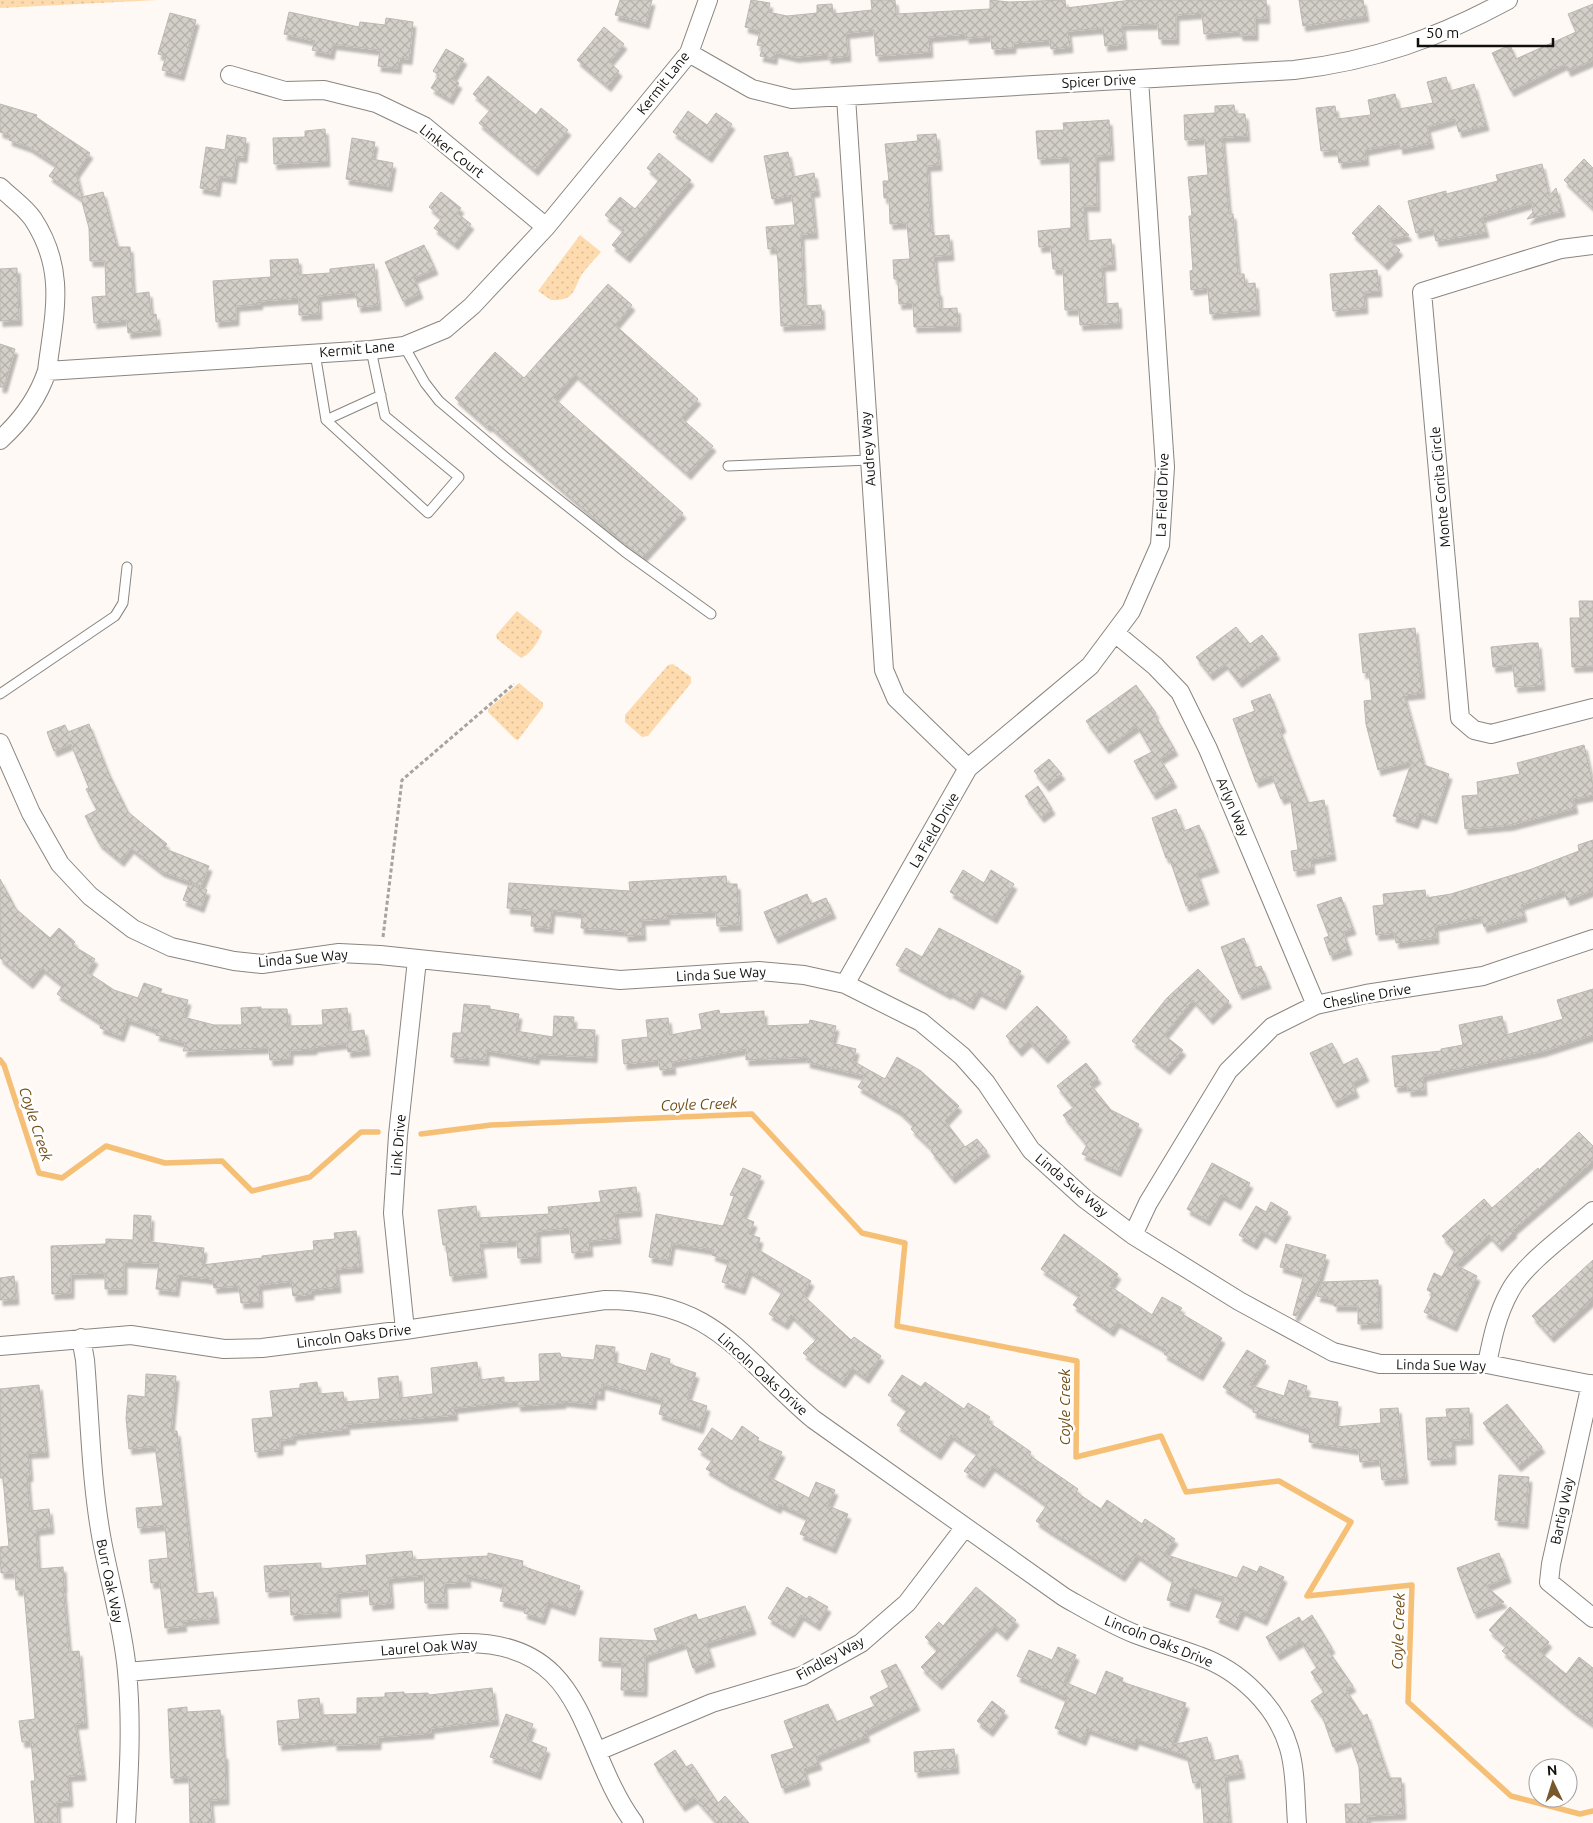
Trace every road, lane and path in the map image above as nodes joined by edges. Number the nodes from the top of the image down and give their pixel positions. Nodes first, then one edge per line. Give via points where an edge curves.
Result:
1 (708, 0) edge
2 (1508, 0) edge
3 (689, 53) junction
4 (230, 74) dead end
5 (1139, 79) junction
6 (846, 97) junction
7 (0, 187) edge
8 (546, 227) junction
9 (1593, 245) edge
10 (404, 346) junction
11 (371, 350) junction
12 (315, 353) junction
13 (47, 371) junction
14 (380, 394) junction
15 (326, 420) junction
16 (0, 440) edge
17 (869, 460) junction
18 (728, 466) dead end
19 (127, 567) dead end
20 (711, 614) dead end
21 (1115, 633) junction
22 (514, 684) dead end
23 (0, 694) edge
24 (1593, 708) edge
25 (0, 743) edge
26 (968, 768) junction
27 (383, 937) dead end
28 (1593, 939) edge
29 (417, 960) junction
30 (846, 984) junction
31 (1316, 1005) junction
32 (1593, 1211) edge
33 (1133, 1235) junction
34 (405, 1330) junction
35 (81, 1338) junction
36 (0, 1346) edge
37 (1487, 1364) junction
38 (1592, 1385) edge
39 (965, 1527) junction
40 (1593, 1618) edge
41 (127, 1672) junction
42 (598, 1751) junction
43 (126, 1823) edge
44 (634, 1823) edge
45 (1296, 1823) edge

1 - 3 street, Kermit Lane
2 - 5 street, Spicer Drive via 1407,47 1334,66
3 - 6 street, Spicer Drive via 752,89 792,99
3 - 8 street, Kermit Lane
4 - 8 street, Linker Court via 285,91 324,90 376,103 424,126
5 - 6 street, Spicer Drive
5 - 21 street, La Field Drive via 1165,467 1160,545 1131,612
6 - 17 street, Audrey Way
7 - 13 street via 32,218 50,252 57,289
8 - 10 street, Kermit Lane via 472,306 445,329
9 - 24 street, Monte Corita Circle via 1560,249 1422,292 1460,718 1474,730 1491,734
10 - 11 street, Kermit Lane
10 - 20 lane via 439,401 618,546
11 - 12 street, Kermit Lane
11 - 14 lane
12 - 13 street, Kermit Lane
12 - 15 lane
13 - 16 street via 41,389 24,414
14 - 15 lane
14 - 15 lane via 385,416 459,476 428,512
17 - 18 lane
17 - 26 street, Audrey Way via 884,670 896,698
19 - 23 lane via 123,603 115,616
21 - 26 street, La Field Drive via 1090,666
21 - 31 street, Arlyn Way via 1156,666 1180,692 1208,749
22 - 27 path via 402,780
25 - 29 street, Linda Sue Way via 31,813 60,864 90,896 133,929 171,947 262,964 339,953
26 - 30 street, La Field Drive
28 - 31 street, Chesline Drive via 1483,976
29 - 30 street, Linda Sue Way via 620,980 759,971 804,975
29 - 34 street, Link Drive via 393,1213
30 - 33 street, Linda Sue Way via 921,1022 962,1056 986,1083 1031,1150 1085,1200
31 - 33 street, Chesline Drive via 1272,1027 1228,1071 1148,1203
32 - 37 street via 1534,1262 1510,1290 1494,1329
33 - 37 street, Linda Sue Way via 1239,1301 1333,1352 1380,1364
34 - 35 street, Lincoln Oaks Drive via 262,1348 224,1349 145,1336
34 - 39 street, Lincoln Oaks Drive via 605,1300 630,1300 679,1311 723,1335 813,1419
35 - 36 street, Lincoln Oaks Drive
35 - 41 street, Burr Oak Way via 86,1360 100,1525
37 - 38 street, Linda Sue Way
38 - 40 street, Bartig Way via 1550,1564 1549,1582
39 - 42 street, Findley Way via 907,1603 861,1643 802,1676 712,1703
39 - 45 street, Lincoln Oaks Drive via 1064,1597 1102,1619 1151,1640 1201,1656 1246,1684 1265,1703 1289,1748
41 - 42 street, Laurel Oak Way via 461,1643 488,1644 513,1650 536,1661 556,1677 578,1707
41 - 43 street, Burr Oak Way via 130,1759
42 - 44 street, Laurel Oak Way via 615,1791

